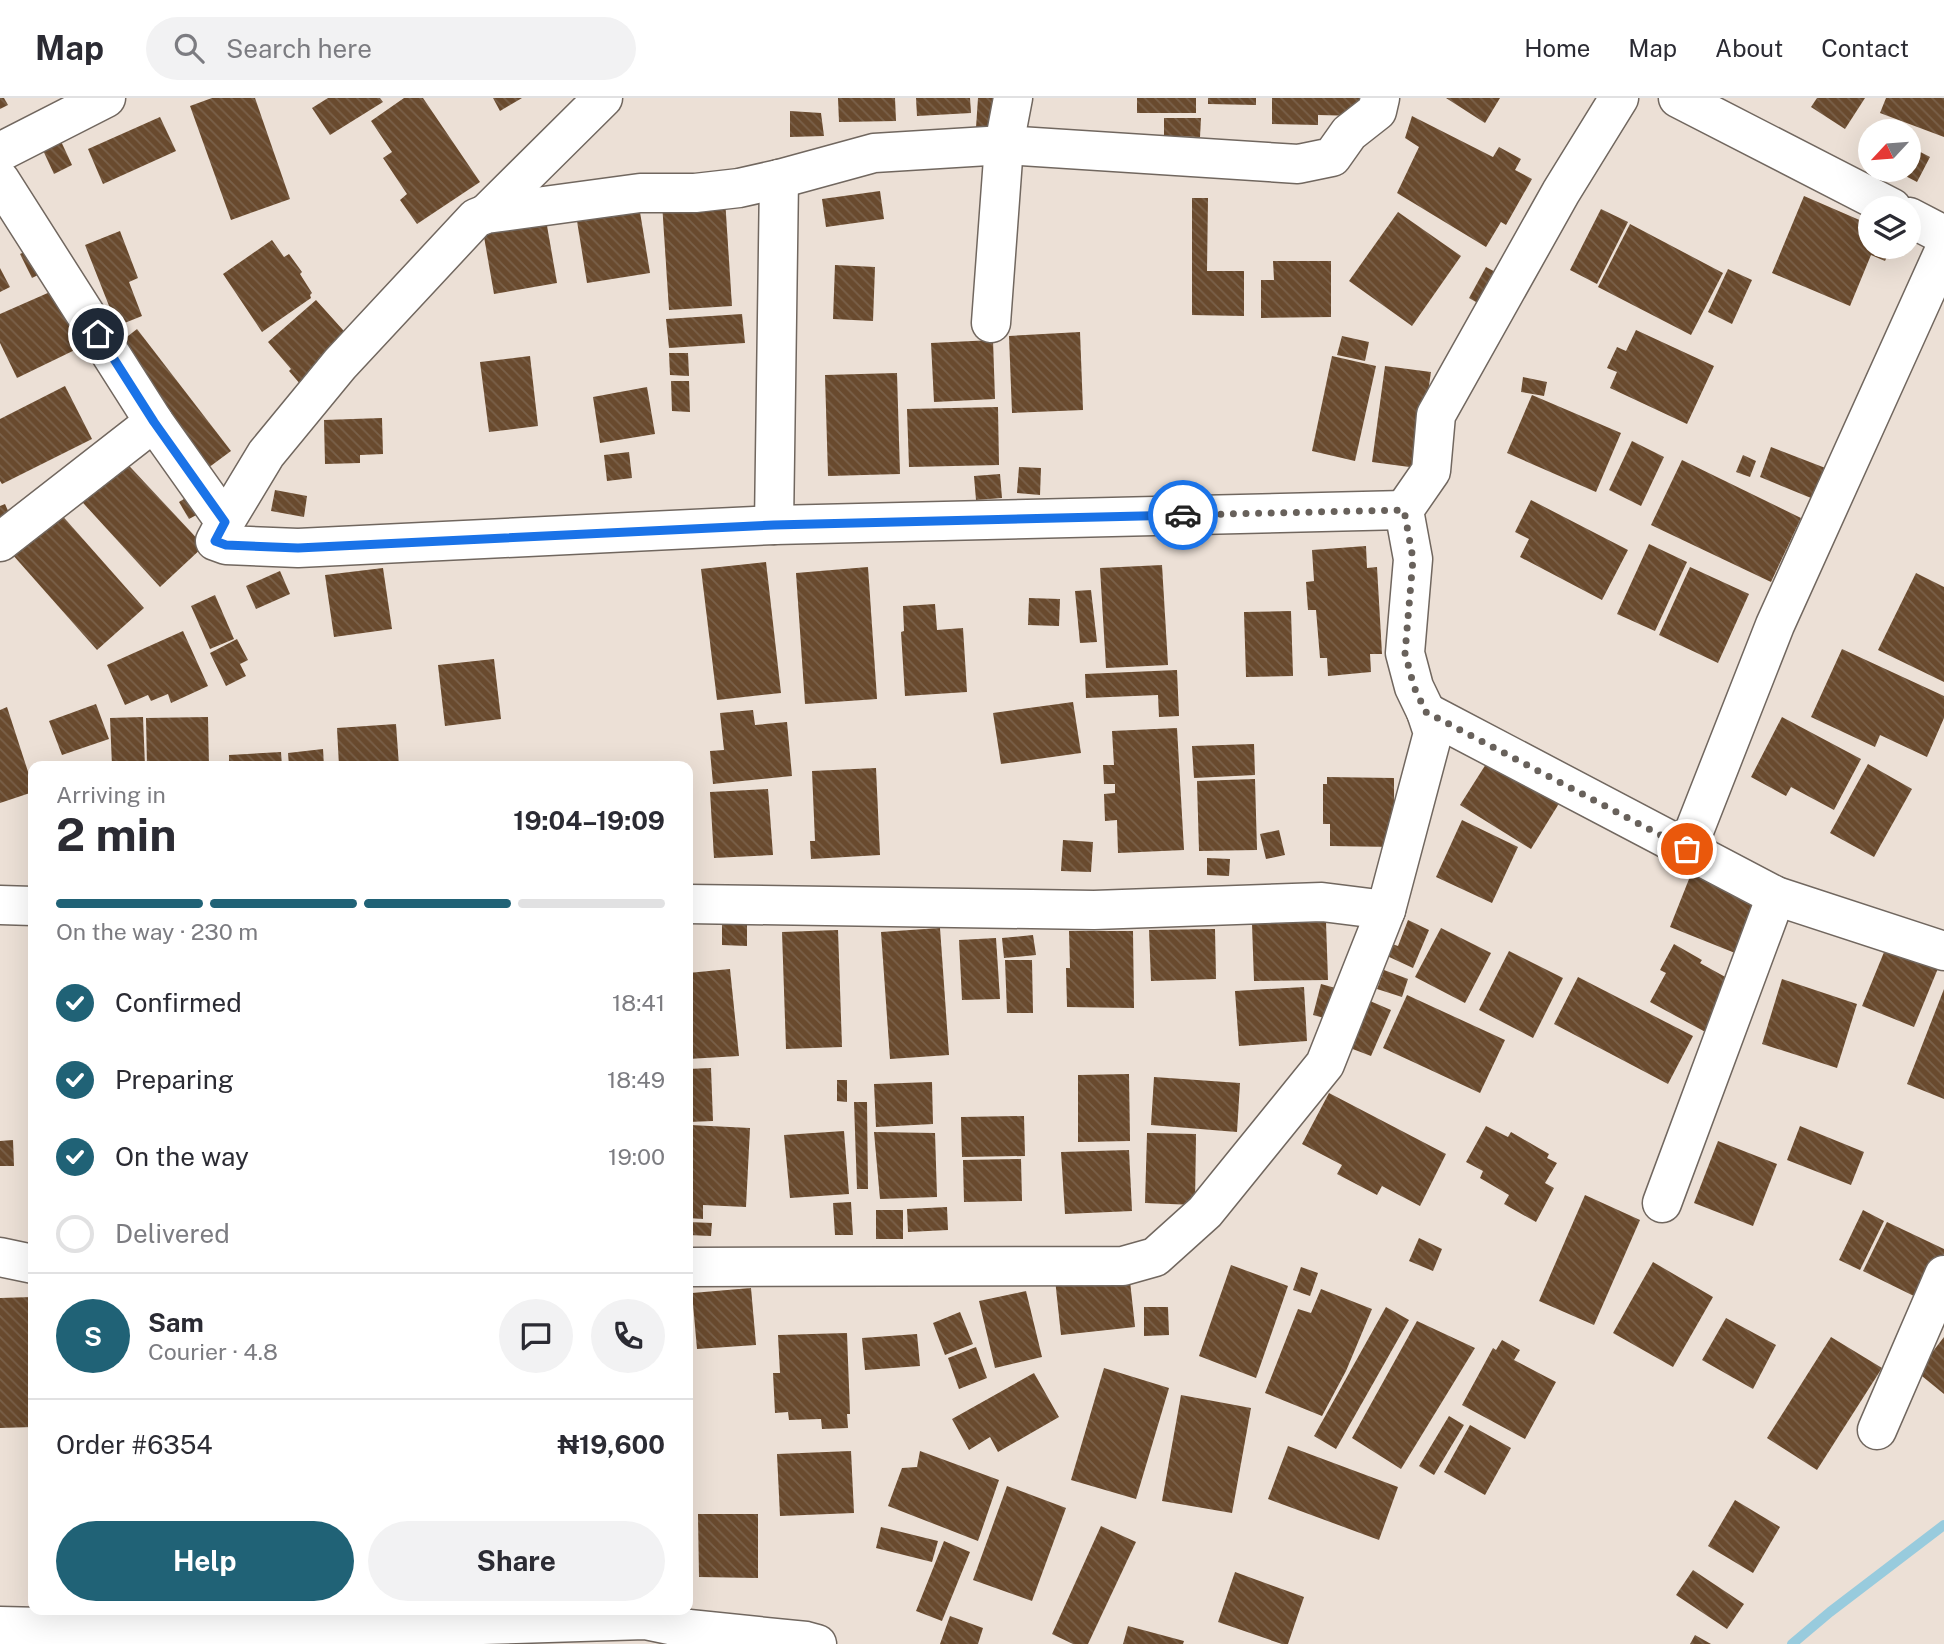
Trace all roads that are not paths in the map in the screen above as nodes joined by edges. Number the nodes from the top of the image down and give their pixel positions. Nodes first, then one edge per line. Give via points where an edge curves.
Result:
1 (106, 98) edge
2 (603, 98) edge
3 (1013, 98) edge
4 (1380, 98) edge
5 (1619, 98) edge
6 (1678, 98) edge
7 (1004, 145) junction
8 (0, 152) edge
9 (779, 179) junction
10 (0, 180) edge
11 (1869, 196) edge
12 (486, 214) junction
13 (1921, 223) edge
14 (1944, 235) edge
15 (1944, 251) edge
16 (990, 323) dead end
17 (154, 422) junction
18 (1404, 510) junction
19 (225, 522) junction
20 (774, 525) junction
21 (0, 542) edge
22 (1426, 712) junction
23 (1687, 849) junction
24 (1776, 896) junction
25 (693, 904) edge
26 (0, 905) edge
27 (28, 906) edge
28 (1386, 910) junction
29 (1944, 951) edge
30 (1662, 1203) dead end
31 (0, 1257) edge
32 (28, 1263) edge
33 (693, 1266) edge
34 (1944, 1275) edge
35 (1877, 1430) dead end
36 (255, 1621) edge
37 (0, 1626) edge
38 (648, 1632) edge
39 (810, 1643) edge

1 - 8 street
2 - 12 street
3 - 7 street
4 - 7 street via 1377,111 1349,132 1332,158 1298,164
5 - 18 street via 1436,415 1431,471
6 - 11 street
7 - 9 street via 874,153
7 - 16 street
9 - 12 street via 739,188 640,192
9 - 20 street
10 - 17 street
12 - 19 street via 465,227 340,364 266,454
13 - 14 street
15 - 23 street via 1775,625
17 - 19 street
17 - 21 street
18 - 20 street
18 - 22 street via 1413,559 1405,653
19 - 20 street via 215,541 298,548
22 - 23 street
22 - 28 street via 1433,733
23 - 24 street
24 - 29 street
24 - 30 street
25 - 28 street via 1094,910 1322,902
26 - 27 street
28 - 33 street via 1325,1064 1205,1212 1155,1257 1123,1266
31 - 32 street
34 - 35 street
36 - 37 street
36 - 38 street
38 - 39 street via 689,1629

